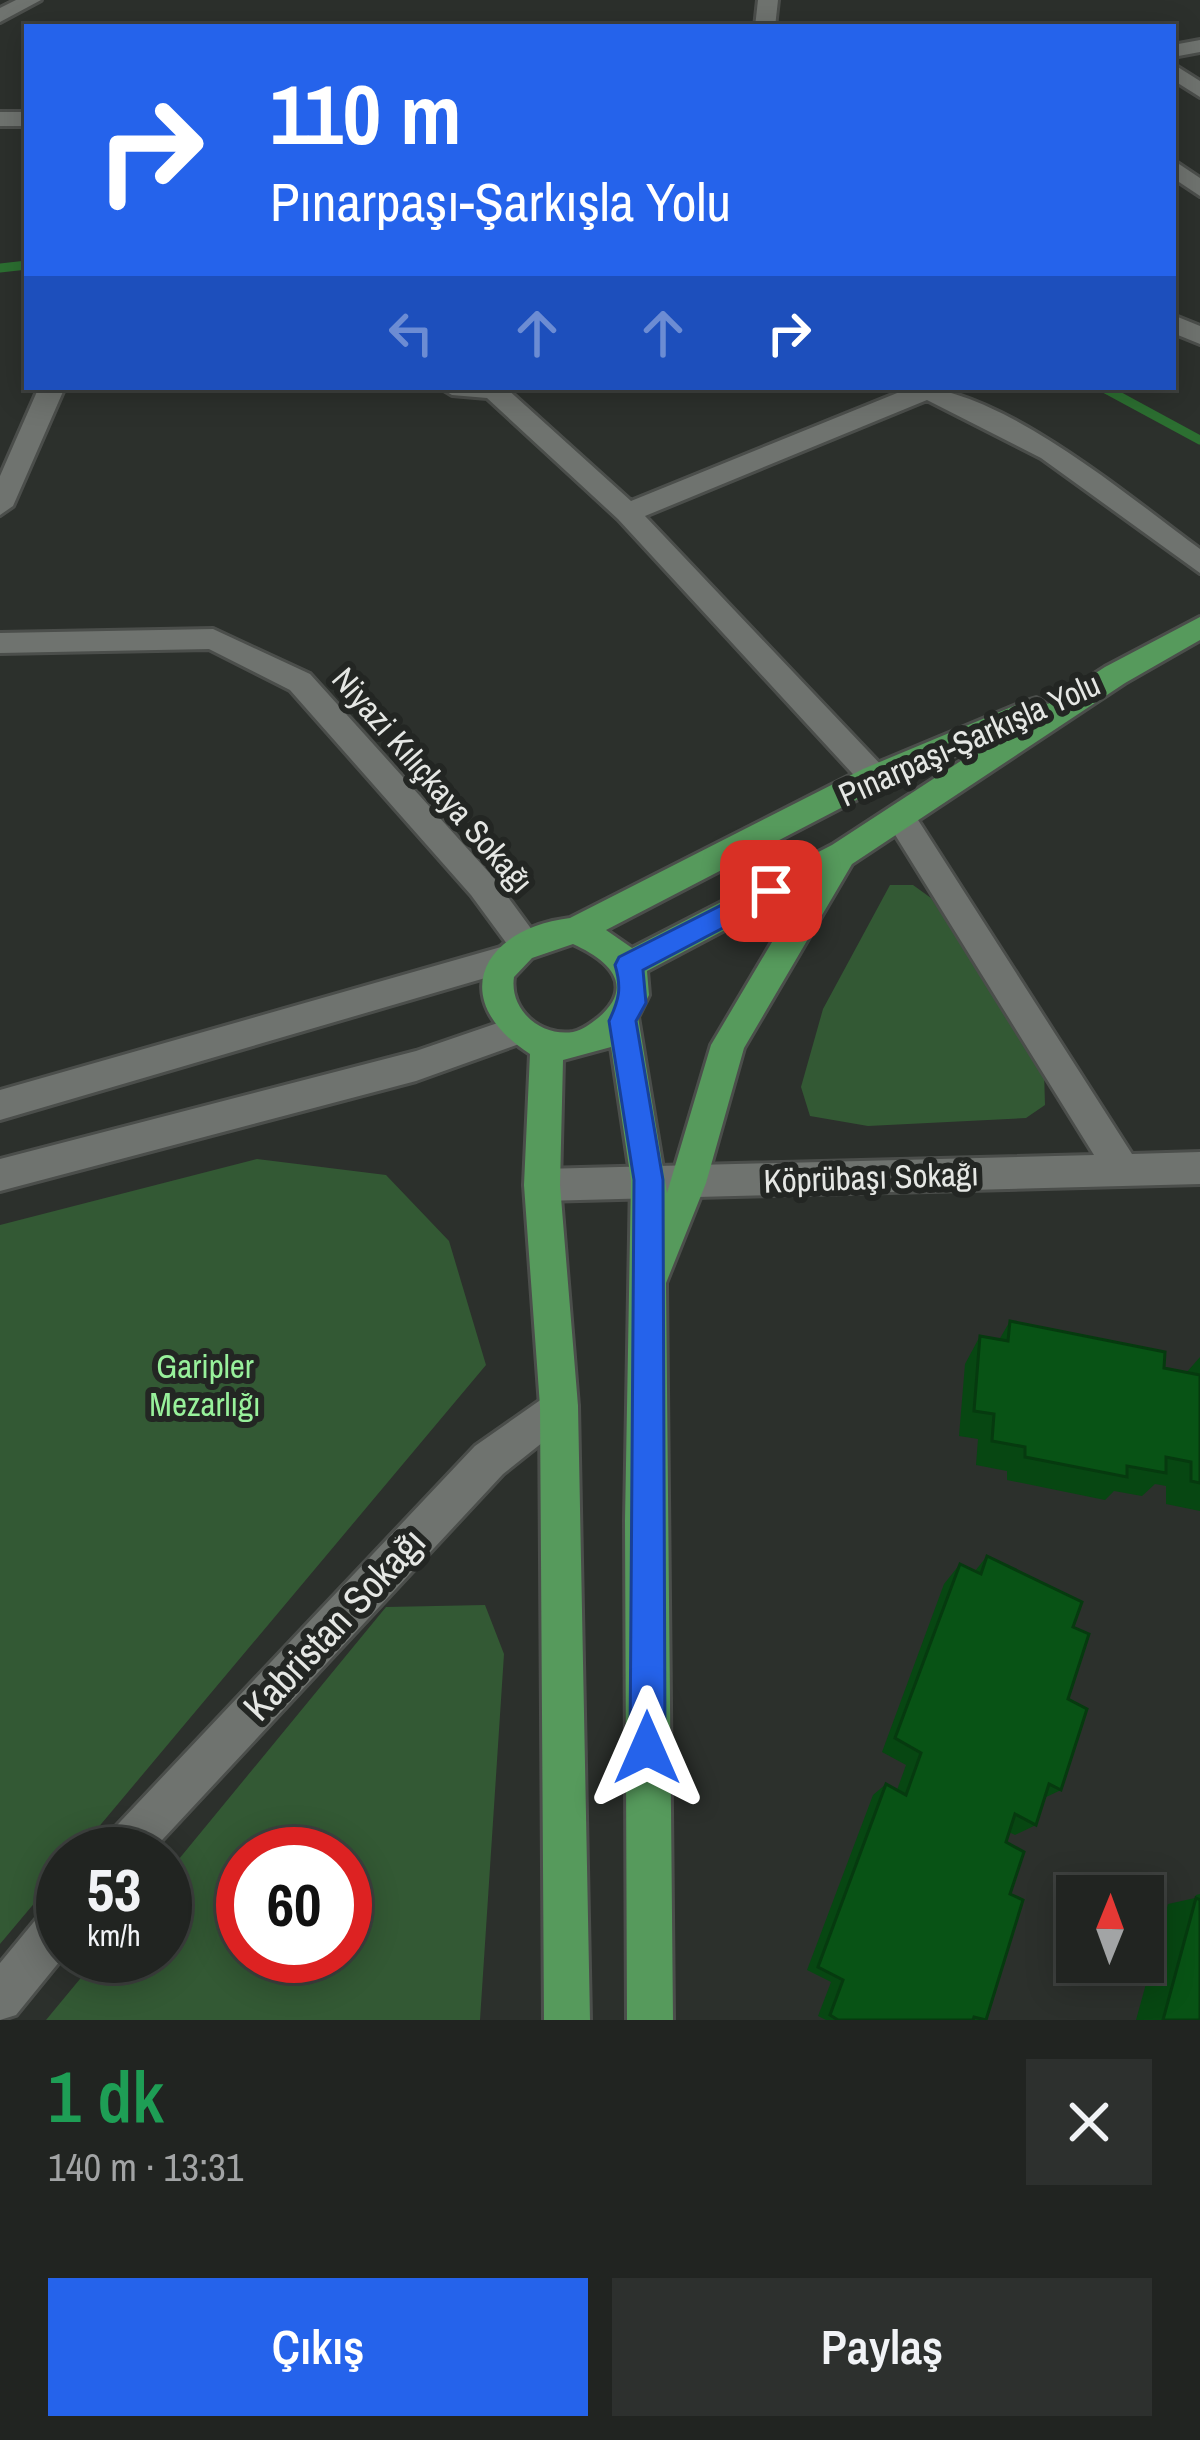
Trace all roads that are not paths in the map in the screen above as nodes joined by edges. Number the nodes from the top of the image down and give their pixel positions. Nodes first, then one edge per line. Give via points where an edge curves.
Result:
1 (31, 0) edge
2 (0, 16) edge
3 (1176, 72) edge
4 (1200, 91) edge
5 (1176, 169) edge
6 (1200, 189) edge
7 (51, 390) edge
8 (484, 390) edge
9 (0, 506) edge
10 (627, 513) junction
11 (1200, 563) edge
12 (1200, 627) edge
13 (0, 643) edge
14 (1115, 675) junction
15 (874, 777) junction
16 (900, 818) junction
17 (842, 854) junction
18 (575, 932) junction
19 (516, 951) junction
20 (628, 965) junction
21 (622, 1021) junction
22 (532, 1037) junction
23 (0, 1105) edge
24 (1121, 1168) junction
25 (1200, 1168) edge
26 (0, 1174) edge
27 (669, 1181) junction
28 (542, 1185) junction
29 (559, 1406) junction
30 (144, 1827) edge
31 (36, 1955) edge
32 (0, 1999) edge
33 (567, 2020) edge
34 (650, 2020) edge

1 - 2 street
3 - 4 street
5 - 6 street
7 - 9 street
8 - 10 street via 494,391
10 - 11 street via 928,390 1050,452
10 - 15 street
12 - 14 main road
13 - 19 street, Niyazi Kılıçkaya Sokağı via 213,639 300,682 482,886
14 - 15 main road, Pınarpaşı-Şarkışla Yolu
14 - 16 main road, Pınarpaşı-Şarkışla Yolu
15 - 18 main road, Pınarpaşı-Şarkışla Yolu
16 - 17 main road, Pınarpaşı-Şarkışla Yolu
16 - 24 street
17 - 20 main road, Pınarpaşı-Şarkışla Yolu
17 - 27 main road via 728,1045
18 - 19 main road
18 - 20 main road via 616,949
19 - 22 main road via 499,976 498,995 504,1014
19 - 23 street
20 - 21 main road via 632,1003
21 - 22 main road via 589,1043
21 - 27 main road
22 - 26 street
22 - 28 main road
24 - 25 street, Köprübaşı Sokağı
24 - 27 street, Köprübaşı Sokağı
27 - 28 street, Köprübaşı Sokağı
27 - 34 main road via 647,1294
28 - 29 main road
29 - 30 street, Kabristan Sokağı via 473,1477
29 - 33 main road
31 - 32 street

